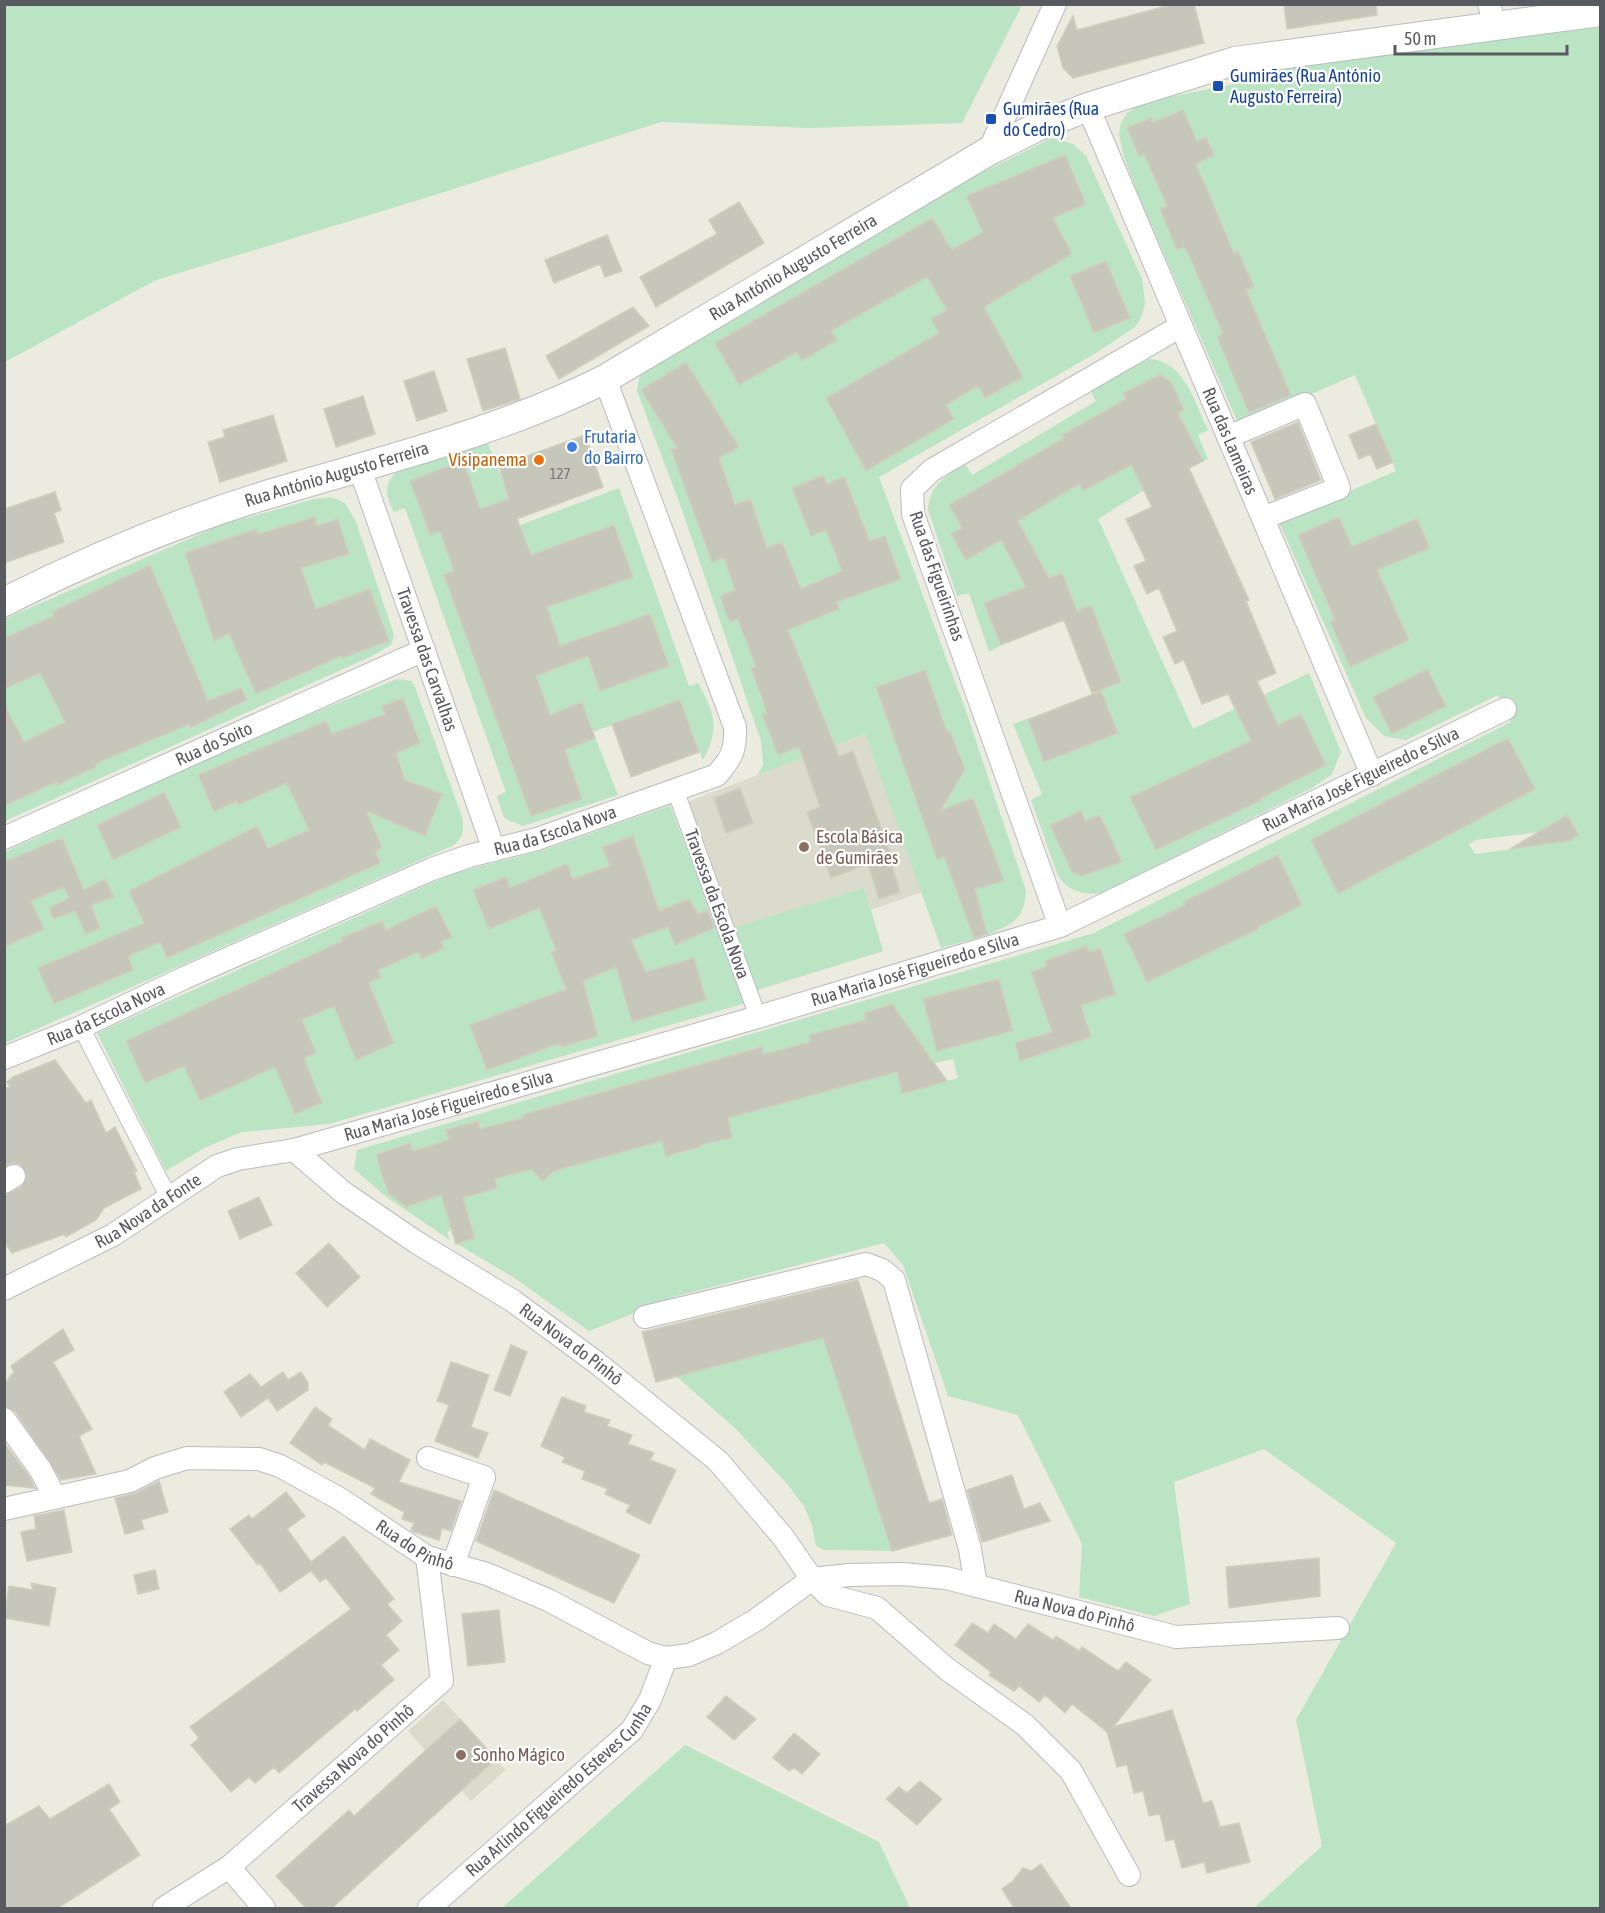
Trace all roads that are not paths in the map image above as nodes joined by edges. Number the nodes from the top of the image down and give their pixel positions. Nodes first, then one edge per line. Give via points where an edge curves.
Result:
1 (1055, 4) edge
2 (1600, 12) edge
3 (1492, 15) edge
4 (1088, 107) junction
5 (989, 151) junction
6 (1180, 326) junction
7 (605, 379) junction
8 (1228, 437) junction
9 (360, 469) junction
10 (1263, 518) junction
11 (4, 602) edge
12 (424, 650) junction
13 (1505, 709) dead end
14 (1372, 775) junction
15 (676, 792) junction
16 (4, 838) edge
17 (494, 850) junction
18 (1060, 926) junction
19 (758, 1017) junction
20 (81, 1027) junction
21 (4, 1058) edge
22 (294, 1150) junction
23 (169, 1198) junction
24 (4, 1289) edge
25 (645, 1317) dead end
26 (4, 1419) edge
27 (428, 1458) dead end
28 (55, 1497) junction
29 (4, 1509) edge
30 (427, 1557) junction
31 (453, 1565) junction
32 (812, 1580) junction
33 (976, 1586) junction
34 (1338, 1628) dead end
35 (666, 1658) junction
36 (229, 1867) junction
37 (1129, 1875) dead end
38 (164, 1908) edge
39 (264, 1908) edge
40 (429, 1908) edge

1 - 5 street
2 - 3 street, Rua António Augusto Ferreira
3 - 4 street, Rua António Augusto Ferreira via 1235,61
4 - 5 street, Rua António Augusto Ferreira
4 - 6 street, Rua das Lameiras
5 - 7 street, Rua António Augusto Ferreira
6 - 8 street, Rua das Lameiras
6 - 18 street, Rua das Figueirinhas via 932,470 912,489 913,514
7 - 9 street, Rua António Augusto Ferreira via 545,407
7 - 15 street, Rua da Escola Nova via 735,727 735,747 717,775
8 - 10 street, Rua das Lameiras
8 - 10 street via 1305,404 1339,488
9 - 11 street, Rua António Augusto Ferreira via 188,522
9 - 12 street, Travessa das Carvalhas
10 - 14 street, Rua das Lameiras
12 - 16 street, Rua do Soito
12 - 17 street, Travessa das Carvalhas
13 - 14 street, Rua Maria José Figueiredo e Silva
14 - 18 street, Rua Maria José Figueiredo e Silva
15 - 17 street, Rua da Escola Nova
15 - 19 street, Travessa da Escola Nova
17 - 20 street, Rua da Escola Nova via 381,890
18 - 19 street, Rua Maria José Figueiredo e Silva
19 - 22 street, Rua Maria José Figueiredo e Silva
20 - 21 street, Rua da Escola Nova
20 - 23 street
22 - 23 street, Rua Nova da Fonte via 217,1166
22 - 32 street, Rua Nova do Pinhô via 344,1192 416,1242 513,1301 681,1429 718,1461 783,1538
23 - 24 street, Rua Nova da Fonte via 113,1235
25 - 33 street via 866,1264 882,1270 894,1280 970,1550
26 - 28 street via 40,1468
27 - 31 street via 484,1477
28 - 29 street, Rua do Pinhô
28 - 30 street, Rua do Pinhô via 130,1481 187,1458 259,1459 280,1466 340,1499
30 - 31 street, Rua do Pinhô
30 - 36 street, Travessa Nova do Pinhô via 442,1681
31 - 35 street, Rua do Pinhô via 487,1574 548,1600 630,1644
32 - 33 street, Rua Nova do Pinhô via 903,1574 946,1578
32 - 35 street via 717,1643 689,1655
32 - 37 street, Rua Nova do Pinhô via 828,1595 877,1608 947,1669 1025,1725 1071,1771
33 - 34 street, Rua Nova do Pinhô via 1176,1637
35 - 40 street, Rua Arlindo Figueiredo Esteves Cunha via 633,1730
36 - 38 street, Travessa Nova do Pinhô
36 - 39 street

